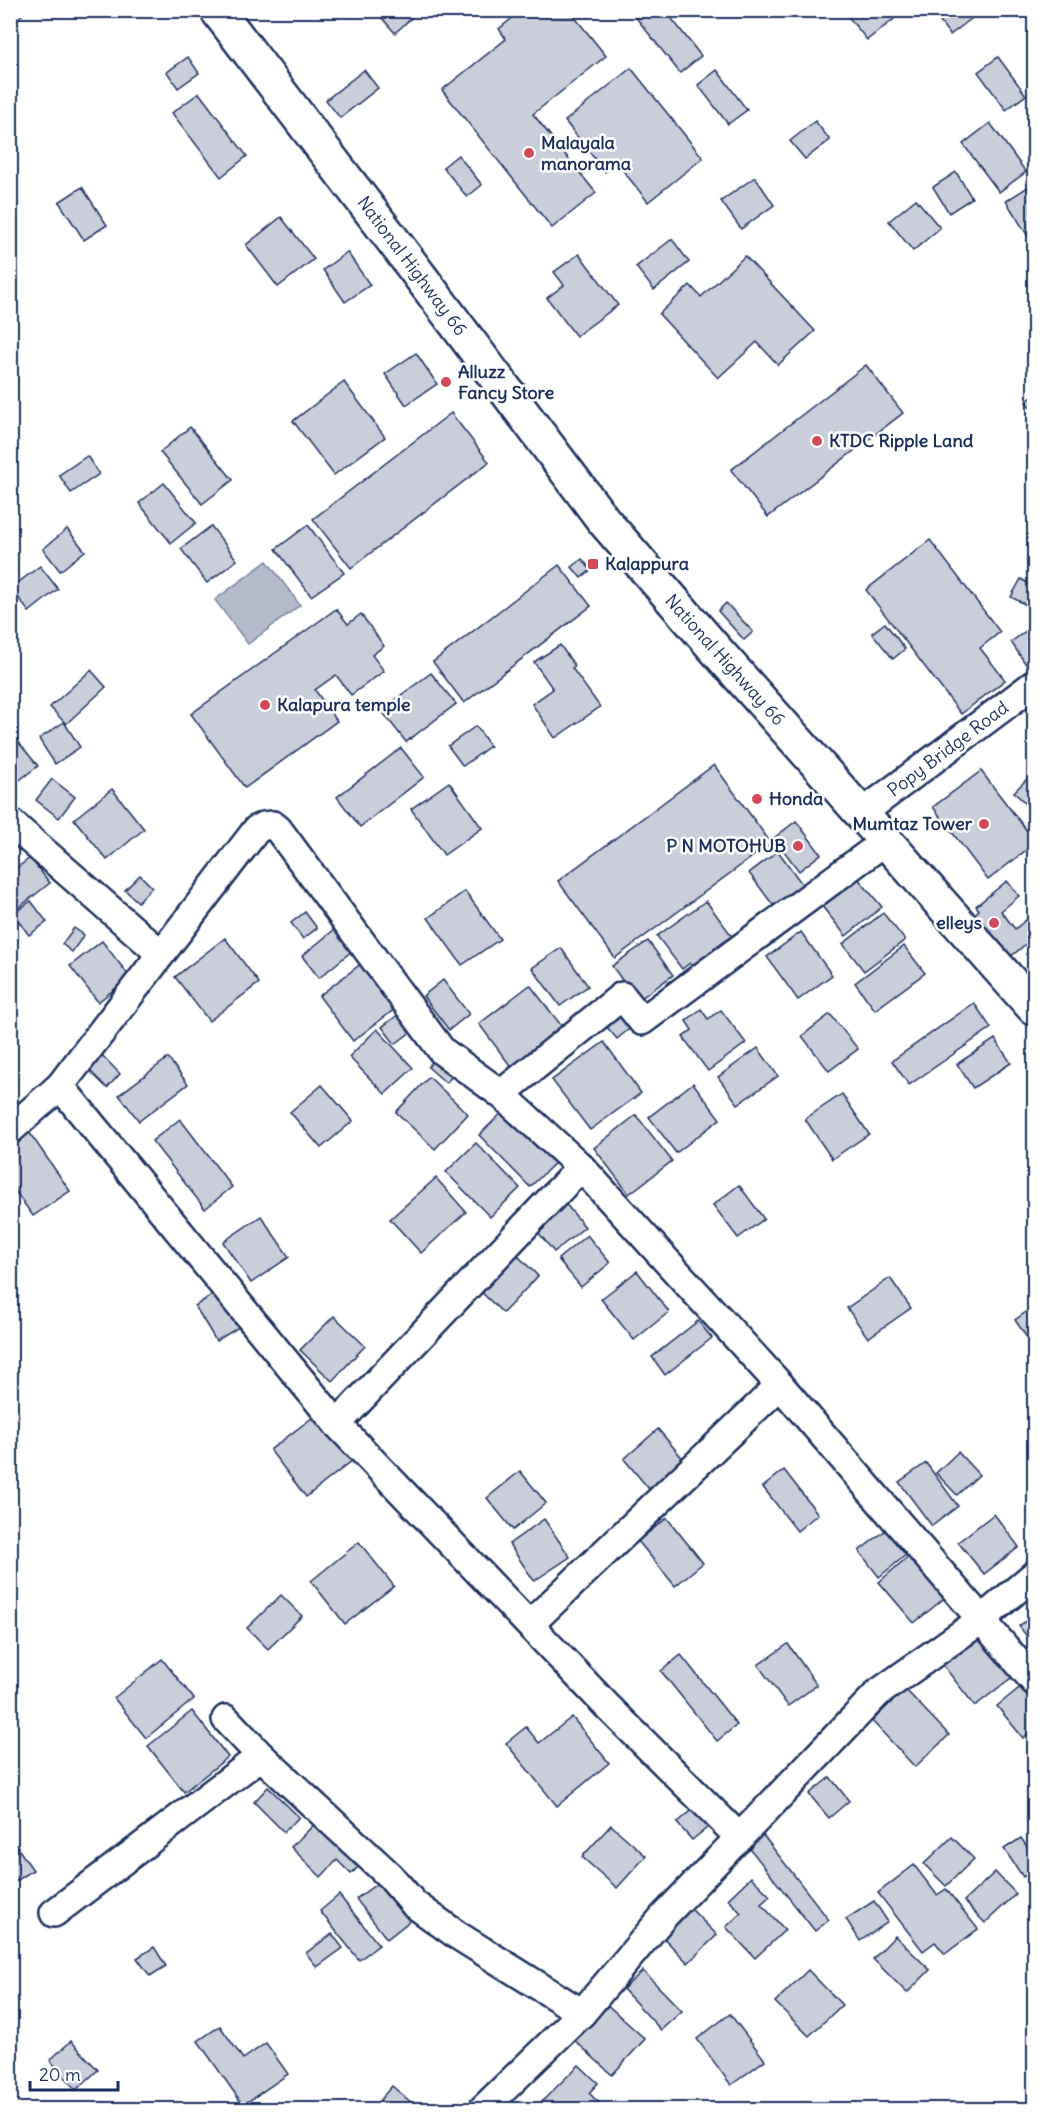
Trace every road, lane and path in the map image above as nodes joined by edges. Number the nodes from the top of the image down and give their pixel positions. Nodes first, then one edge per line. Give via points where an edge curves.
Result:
1 (217, 10) edge
2 (1035, 684) edge
3 (861, 814) junction
4 (10, 822) edge
5 (887, 840) junction
6 (161, 954) junction
7 (1035, 1008) edge
8 (60, 1086) junction
9 (501, 1094) junction
10 (10, 1130) edge
11 (581, 1167) junction
12 (780, 1385) junction
13 (337, 1424) junction
14 (1035, 1575) edge
15 (981, 1620) junction
16 (530, 1624) junction
17 (1035, 1681) edge
18 (226, 1719) dead end
19 (261, 1756) junction
20 (740, 1838) junction
21 (54, 1913) dead end
22 (582, 2013) junction
23 (482, 2109) edge

1 - 3 main road, National Highway 66 via 604,521
2 - 3 street, Popy Bridge Road
3 - 5 main road, National Highway 66
4 - 6 street
5 - 7 main road, National Highway 66
5 - 9 street via 642,1021 622,996
6 - 8 street
6 - 9 street via 257,829 273,825 442,1051
8 - 10 street
8 - 13 street
9 - 11 street
11 - 12 street
11 - 13 street
12 - 15 street
12 - 16 street
13 - 16 street
14 - 15 street
15 - 17 street
15 - 20 street via 878,1693
16 - 20 street
18 - 19 street
19 - 21 street
19 - 22 street via 390,1876 414,1904
20 - 22 street via 664,1916
22 - 23 street

